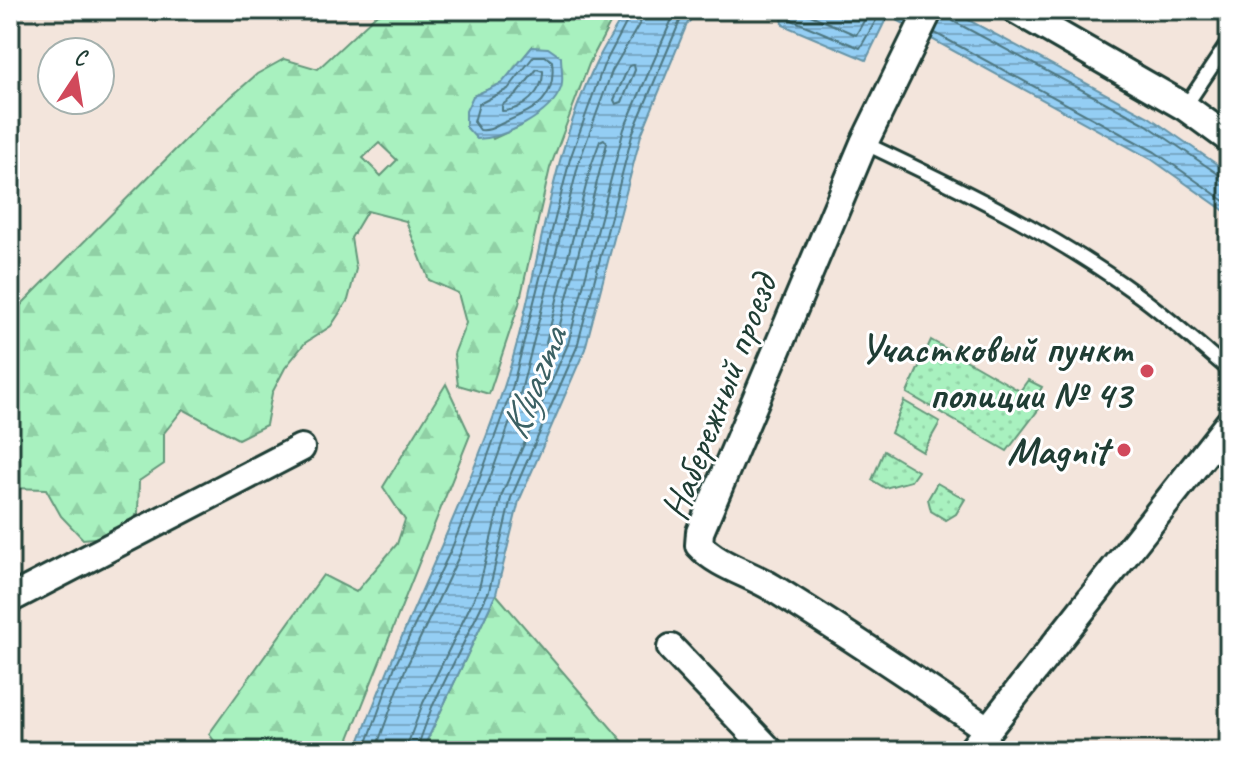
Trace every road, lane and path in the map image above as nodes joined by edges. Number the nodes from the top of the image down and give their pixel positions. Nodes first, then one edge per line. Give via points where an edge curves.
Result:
1 (929, 10) edge
2 (1016, 10) edge
3 (1229, 41) edge
4 (1185, 107) junction
5 (1229, 139) edge
6 (864, 143) junction
7 (1229, 370) edge
8 (1229, 423) edge
9 (301, 448) dead end
10 (10, 599) edge
11 (671, 648) dead end
12 (987, 729) junction
13 (770, 751) edge
14 (971, 751) edge

1 - 6 street, Набережный проезд
2 - 4 street
3 - 4 lane
4 - 5 street
6 - 7 lane via 968,191 1054,240 1139,296
6 - 12 street, Набережный проезд via 704,522 699,545 709,556 765,583 886,658
8 - 12 street
9 - 10 street
11 - 13 street
12 - 14 street

